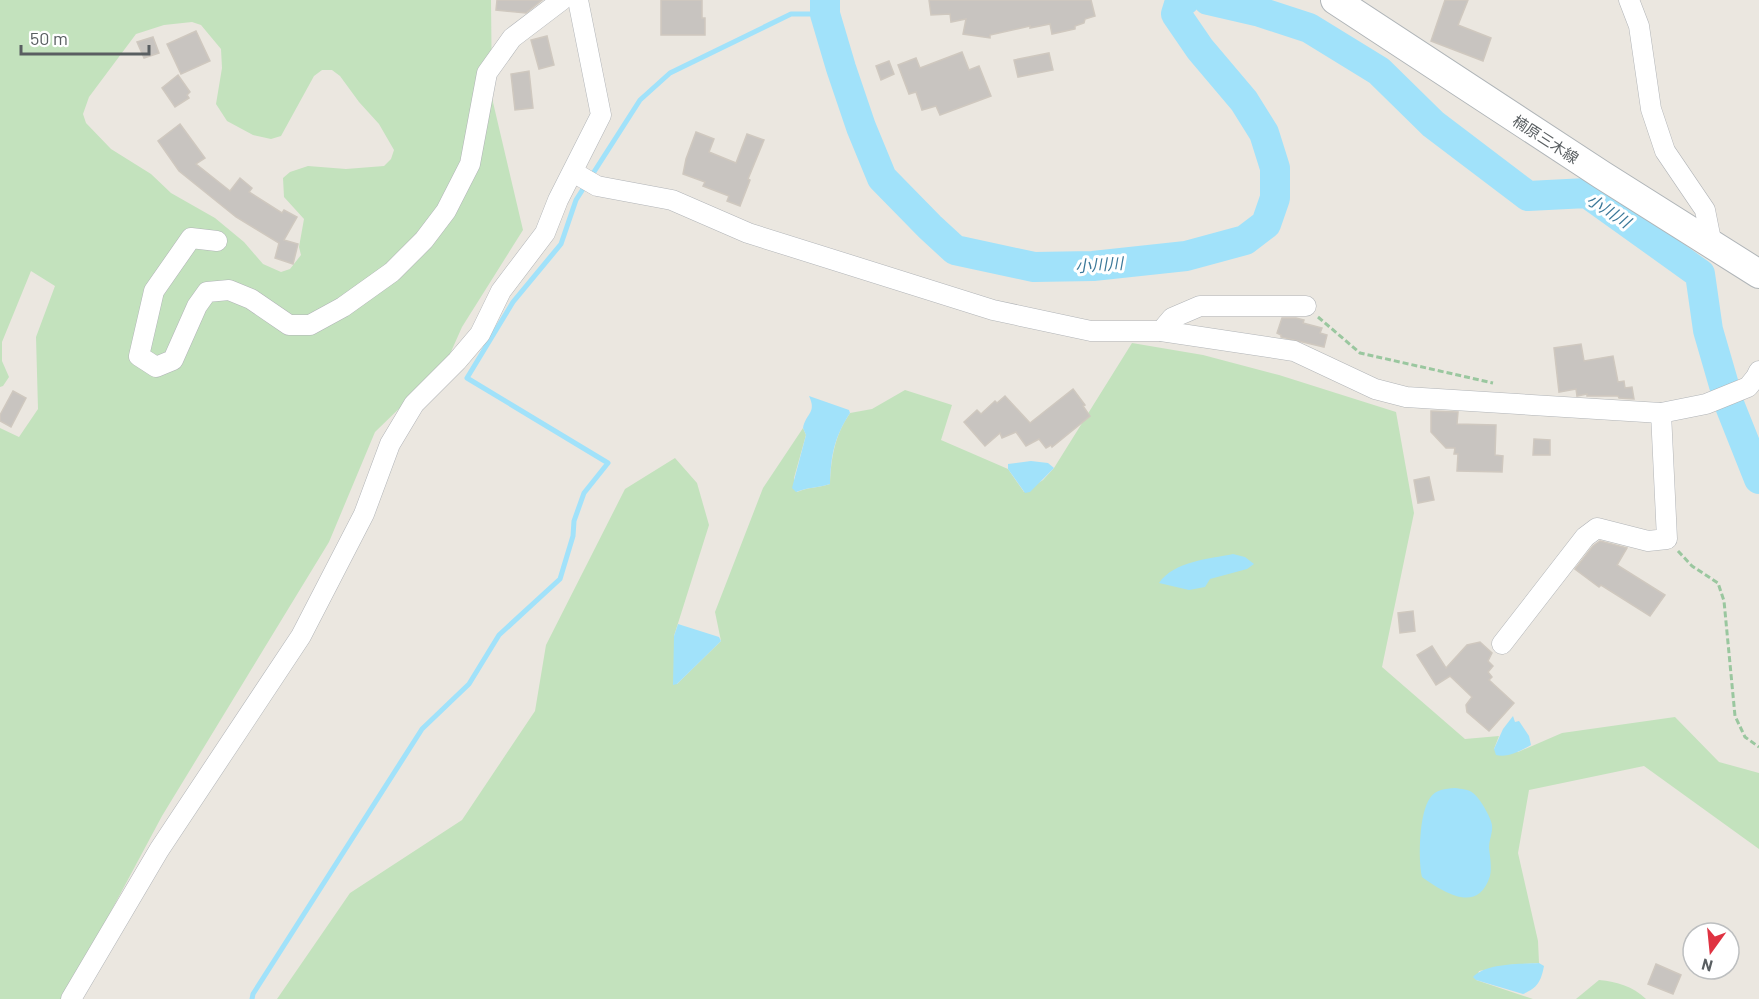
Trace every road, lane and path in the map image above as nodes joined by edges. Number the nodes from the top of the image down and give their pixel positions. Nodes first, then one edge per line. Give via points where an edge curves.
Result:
1 (562, 0) edge
2 (578, 0) edge
3 (1335, 0) edge
4 (1629, 0) edge
5 (573, 172) junction
6 (217, 242) dead end
7 (1712, 245) junction
8 (1759, 274) edge
9 (1305, 306) joint
10 (1161, 331) junction
11 (1759, 371) edge
12 (1494, 383) dead end
13 (1661, 413) junction
14 (1667, 539) junction
15 (1502, 644) dead end
16 (1759, 747) edge
17 (71, 999) edge

1 - 6 street via 512,38 487,74 470,164 441,218 392,272 343,307 310,324 289,325 251,299 229,290 207,292 173,360 156,367 139,356 154,291 191,238
2 - 5 street via 601,115
3 - 7 main road, 楠原三木線
4 - 7 street via 1639,26 1651,109 1665,151 1705,210
5 - 10 street via 597,186 672,200 748,233 993,310 1091,331
5 - 17 street via 545,233 501,291 480,334 414,404 390,444 364,514 301,636 159,850
7 - 8 main road, 楠原三木線
9 - 10 street via 1200,306 1172,318
9 - 12 path via 1360,353
10 - 13 street via 1294,351 1375,389 1406,398
11 - 13 street via 1748,387 1706,404
13 - 14 street
14 - 15 street via 1648,541 1598,528 1585,537
14 - 16 path via 1692,566 1718,583 1724,601 1735,716 1745,737

